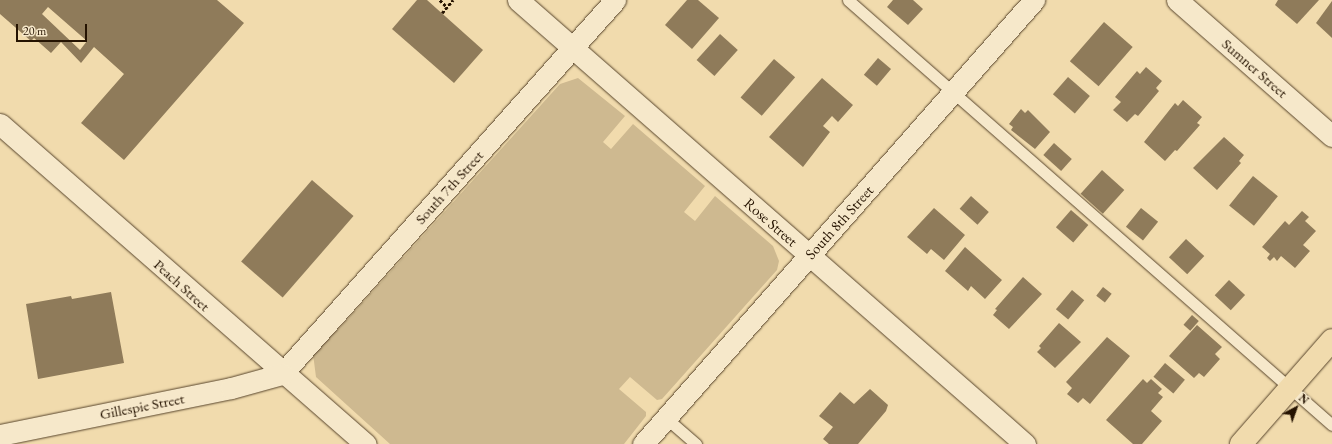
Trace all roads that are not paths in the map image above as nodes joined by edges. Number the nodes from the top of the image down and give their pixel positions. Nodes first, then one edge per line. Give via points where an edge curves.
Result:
1 (518, 0) edge
2 (615, 0) edge
3 (848, 0) edge
4 (1034, 0) edge
5 (1177, 0) edge
6 (573, 48) junction
7 (953, 93) junction
8 (0, 124) edge
9 (1332, 136) edge
10 (809, 256) junction
11 (1332, 340) edge
12 (282, 374) junction
13 (1290, 388) junction
14 (666, 418) junction
15 (1332, 425) edge
16 (0, 435) edge
17 (366, 444) edge
18 (643, 444) edge
19 (696, 444) edge
20 (1025, 444) edge
21 (1241, 444) edge

1 - 6 street, Rose Street
2 - 6 street, South 7th Street
3 - 7 lane
4 - 7 street, South 8th Street
5 - 9 street, Sumner Street
6 - 10 street, Rose Street
6 - 12 street, South 7th Street
7 - 10 street, South 8th Street
7 - 13 lane
8 - 12 street, Peach Street
10 - 14 street, South 8th Street
10 - 20 street, Rose Street
11 - 13 main road
12 - 16 street, Gillespie Street via 231,388
12 - 17 street, Peach Street
13 - 15 lane
13 - 21 main road
14 - 18 street, South 8th Street
14 - 19 lane

